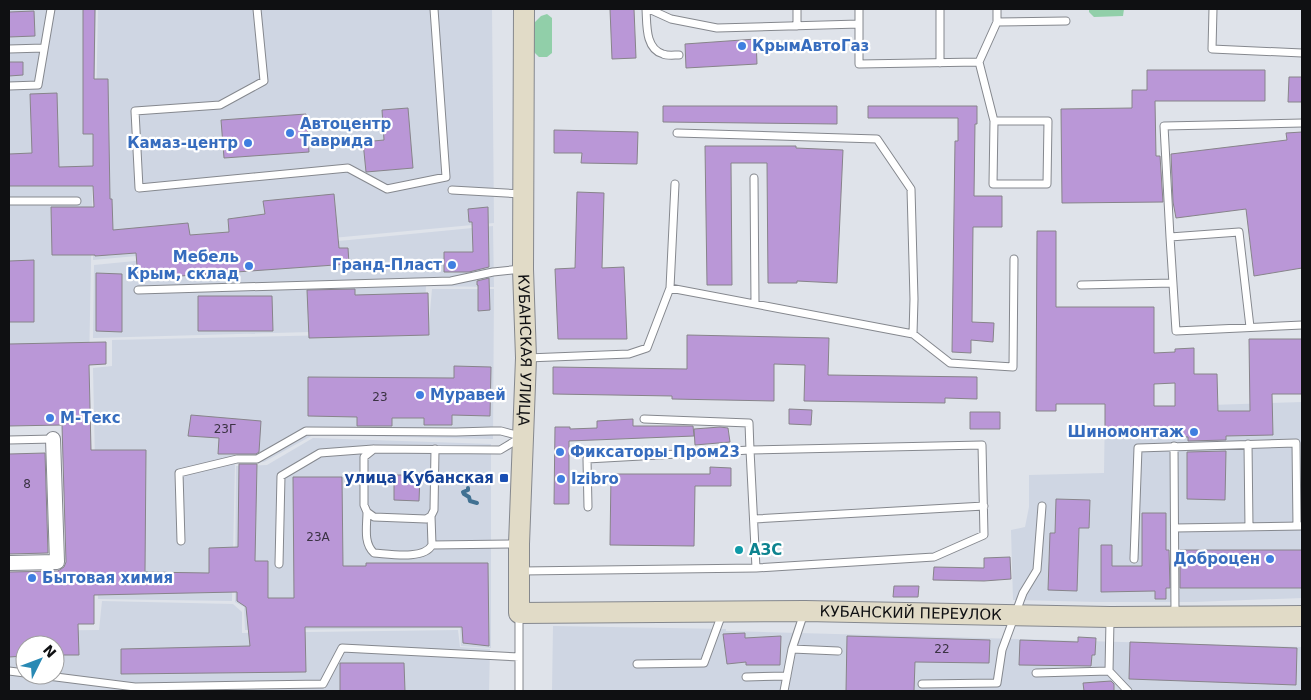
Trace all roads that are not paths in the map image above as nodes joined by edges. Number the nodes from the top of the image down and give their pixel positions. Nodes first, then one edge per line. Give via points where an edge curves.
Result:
1 (51, 9) edge
2 (257, 9) edge
3 (434, 9) edge
4 (524, 9) edge
5 (647, 9) edge
6 (797, 9) edge
7 (859, 9) edge
8 (940, 9) edge
9 (997, 9) edge
10 (1213, 9) edge
11 (1066, 21) dead end
12 (998, 22) junction
13 (859, 24) junction
14 (797, 26) junction
15 (44, 48) junction
16 (9, 49) edge
17 (1302, 53) edge
18 (679, 55) dead end
19 (979, 62) junction
20 (940, 63) junction
21 (9, 86) edge
22 (994, 121) junction
23 (1302, 124) edge
24 (677, 133) dead end
25 (754, 178) dead end
26 (675, 184) dead end
27 (452, 190) dead end
28 (524, 194) junction
29 (9, 201) edge
30 (77, 201) dead end
31 (1170, 237) junction
32 (1014, 259) dead end
33 (524, 269) junction
34 (1173, 283) junction
35 (1081, 285) dead end
36 (670, 288) junction
37 (138, 290) dead end
38 (755, 303) junction
39 (1302, 325) edge
40 (1250, 328) junction
41 (913, 334) junction
42 (526, 358) junction
43 (644, 419) dead end
44 (523, 437) junction
45 (53, 439) joint
46 (9, 440) edge
47 (1248, 444) junction
48 (1174, 446) junction
49 (374, 449) junction
50 (435, 449) junction
51 (750, 450) junction
52 (588, 506) dead end
53 (984, 506) junction
54 (1042, 506) dead end
55 (367, 512) junction
56 (431, 516) junction
57 (755, 519) junction
58 (1300, 526) edge
59 (1249, 527) junction
60 (1175, 528) junction
61 (181, 542) dead end
62 (520, 544) junction
63 (432, 545) junction
64 (1134, 560) dead end
65 (9, 563) edge
66 (279, 564) dead end
67 (756, 568) junction
68 (520, 571) junction
69 (723, 611) junction
70 (805, 611) junction
71 (519, 613) junction
72 (1015, 616) junction
73 (1302, 616) edge
74 (1110, 617) junction
75 (1175, 617) junction
76 (792, 649) junction
77 (838, 651) dead end
78 (519, 657) junction
79 (638, 664) dead end
80 (1109, 670) junction
81 (1036, 673) dead end
82 (786, 676) junction
83 (746, 677) dead end
84 (65, 678) edge
85 (922, 684) dead end
86 (519, 691) edge
87 (784, 691) edge
88 (1128, 691) edge

1 - 15 lane
2 - 3 lane via 264,81 220,105 135,111 139,188 348,168 386,188 446,177
4 - 28 main road, КУБАНСКАЯ УЛИЦА
5 - 14 lane via 672,19 717,28
5 - 18 lane via 648,39 654,49 663,54
6 - 14 lane
7 - 13 lane
8 - 20 lane
9 - 12 lane
10 - 17 lane via 1212,49
11 - 12 lane
12 - 19 lane
13 - 14 lane
13 - 20 lane via 860,64
15 - 16 lane
15 - 21 lane via 38,85
19 - 20 lane
19 - 22 lane
22 - 22 lane via 993,184 1047,184 1048,121
23 - 31 lane via 1164,126
24 - 41 lane via 877,140 910,189
25 - 38 lane
26 - 36 lane
27 - 28 lane
28 - 33 main road, КУБАНСКАЯ УЛИЦА
29 - 30 lane
31 - 34 lane
31 - 40 lane via 1239,232
32 - 41 lane via 1013,367 950,363
33 - 37 lane via 451,281
33 - 42 main road, КУБАНСКАЯ УЛИЦА
34 - 35 lane
34 - 40 lane via 1176,331
36 - 38 lane
36 - 42 lane via 647,348 629,354
38 - 41 lane
39 - 40 lane
42 - 44 main road, КУБАНСКАЯ УЛИЦА
43 - 51 lane via 748,423
44 - 50 lane via 500,450
44 - 61 lane via 496,431 306,431 257,459 237,459 179,474
44 - 62 main road, КУБАНСКАЯ УЛИЦА
45 - 46 lane
45 - 65 street via 56,562
47 - 48 lane
47 - 58 lane via 1296,443
47 - 59 lane
48 - 60 lane
48 - 64 lane via 1138,448
49 - 50 lane
49 - 55 lane via 364,457 364,505
49 - 66 lane via 320,453 280,476
50 - 56 lane via 434,510
51 - 52 lane via 587,459
51 - 53 lane via 982,445
51 - 57 lane
53 - 57 lane
53 - 67 lane via 984,535 934,557
54 - 72 lane via 1037,570 1023,593
55 - 56 lane via 374,517 426,519
55 - 63 lane via 366,541 374,553 420,555
56 - 63 lane
57 - 67 lane
58 - 59 lane
59 - 60 lane
60 - 75 lane
62 - 63 lane
62 - 68 main road, КУБАНСКАЯ УЛИЦА
67 - 68 lane
68 - 71 main road, КУБАНСКАЯ УЛИЦА
69 - 70 main road, КУБАНСКИЙ ПЕРЕУЛОК
69 - 71 main road, КУБАНСКИЙ ПЕРЕУЛОК
69 - 79 lane via 704,663
70 - 72 main road, КУБАНСКИЙ ПЕРЕУЛОК
70 - 76 lane
71 - 78 lane, КУБАНСКАЯ УЛИЦА
72 - 74 main road, КУБАНСКИЙ ПЕРЕУЛОК
72 - 85 lane via 1002,650 997,682
73 - 75 main road, КУБАНСКИЙ ПЕРЕУЛОК
74 - 75 main road, КУБАНСКИЙ ПЕРЕУЛОК
74 - 80 lane
76 - 77 lane
76 - 82 lane
78 - 84 lane via 342,648 323,684 134,687
78 - 86 lane, КУБАНСКАЯ УЛИЦА
80 - 81 lane
80 - 88 lane
82 - 83 lane
82 - 87 lane

